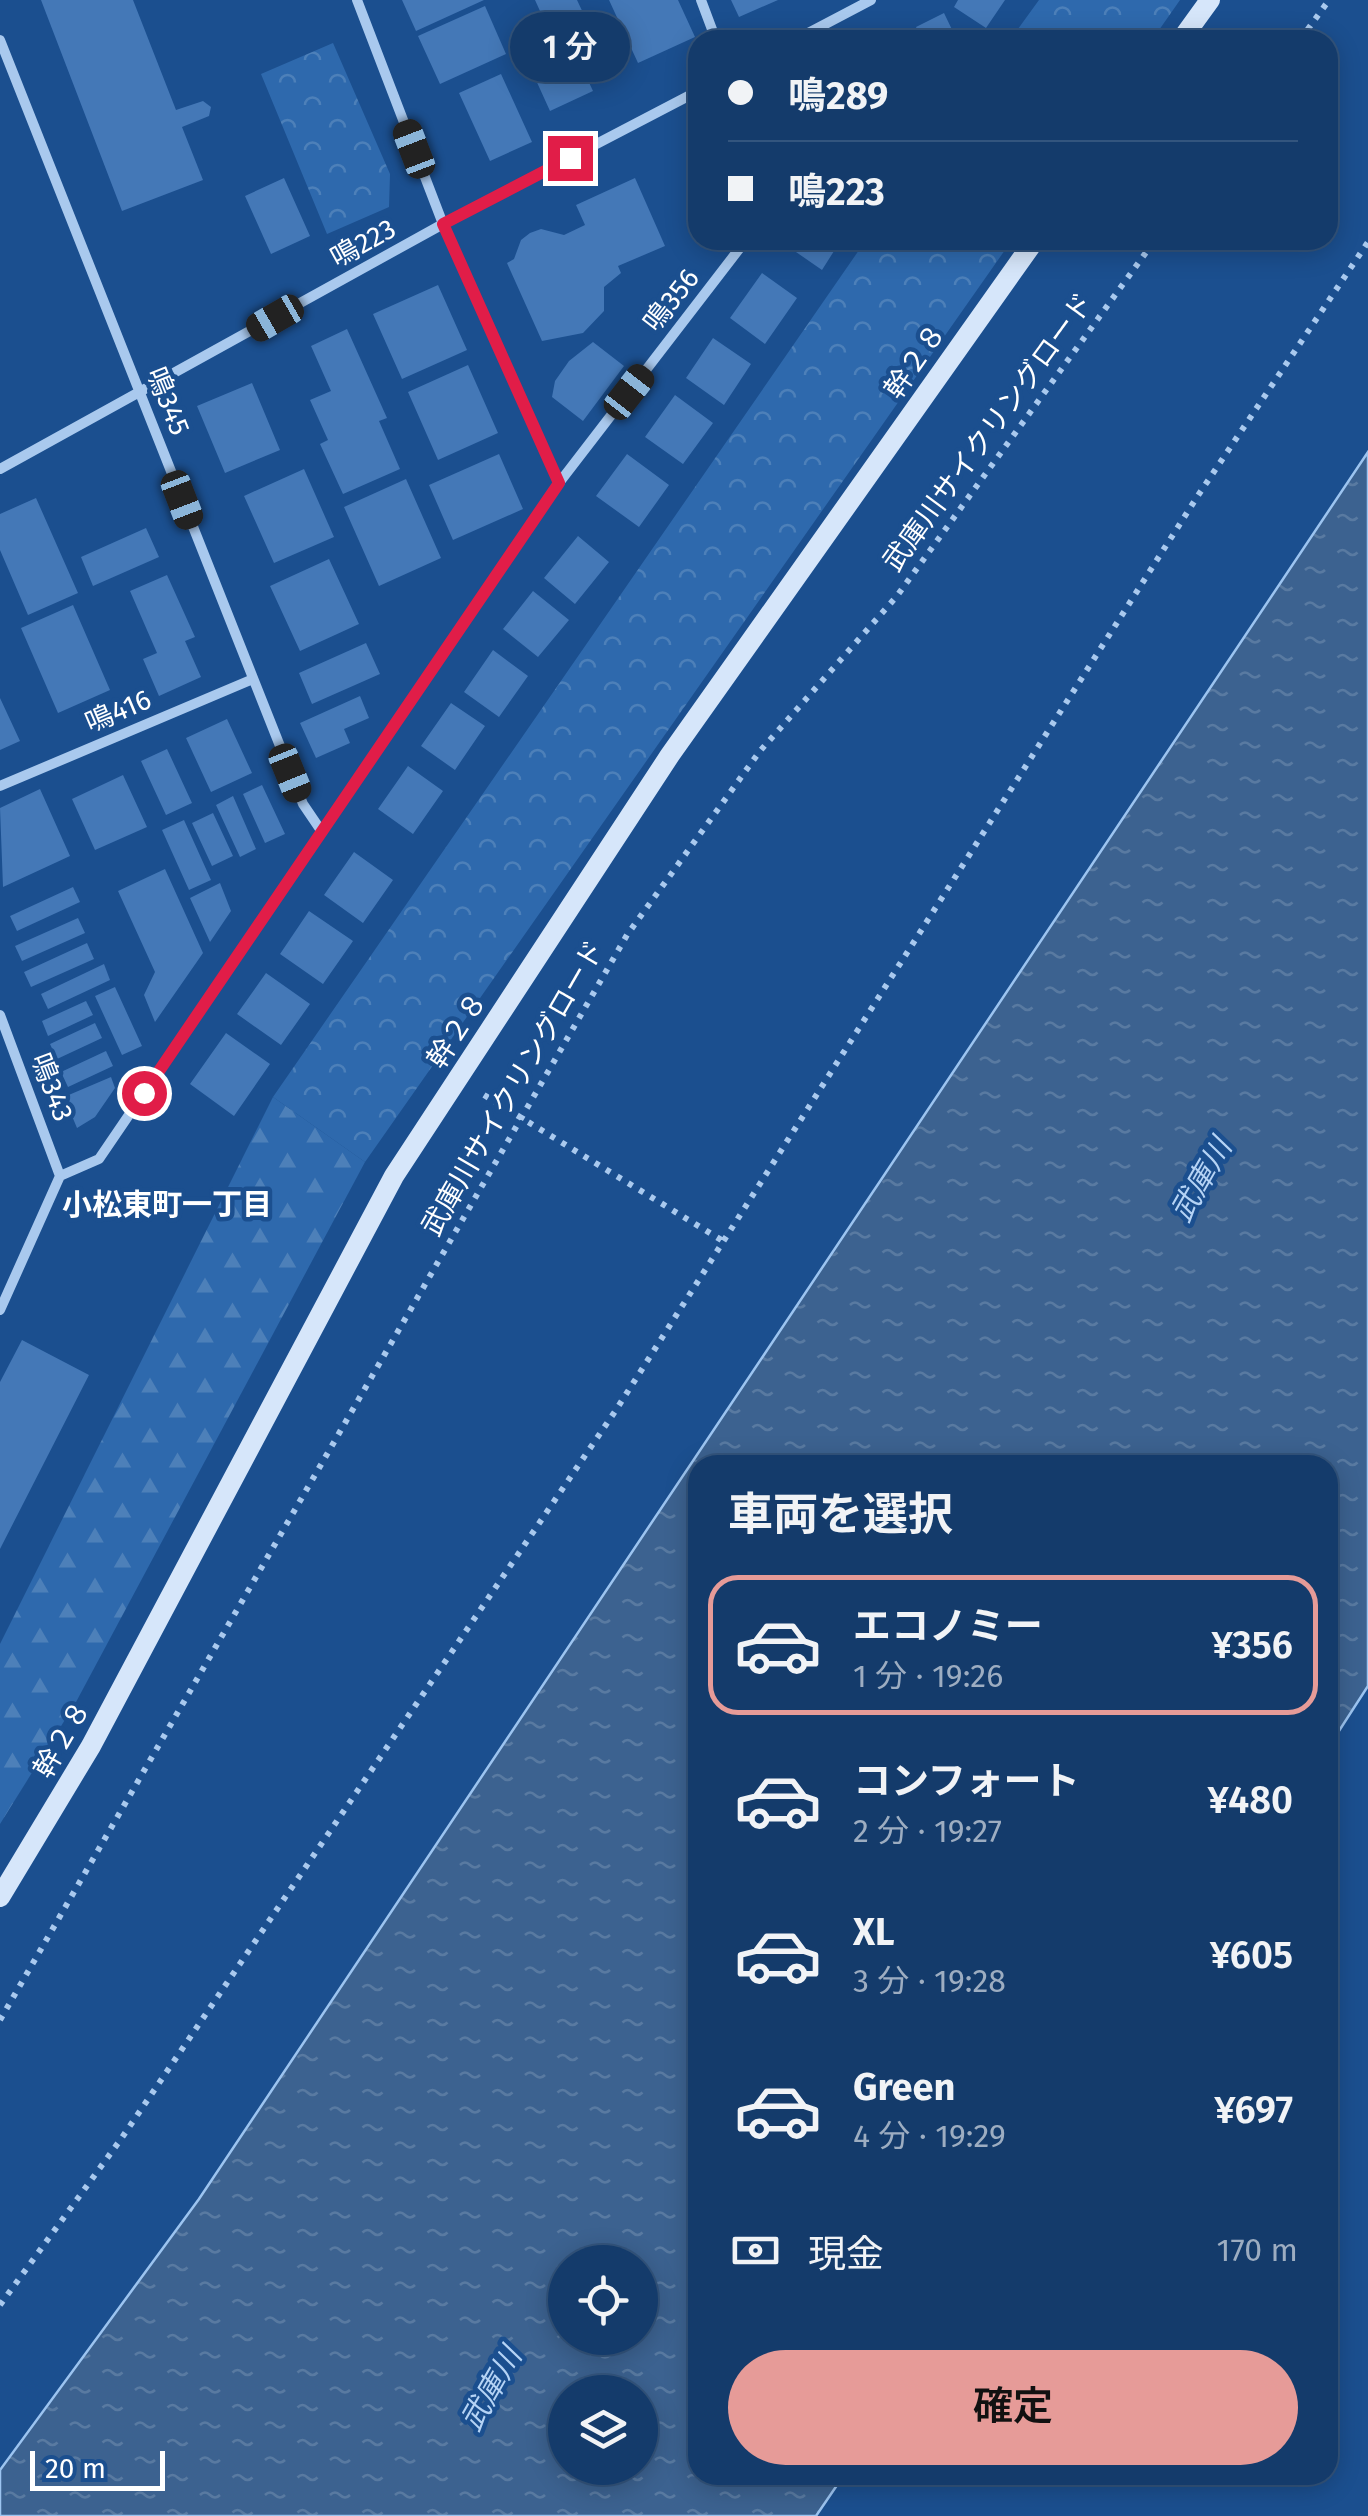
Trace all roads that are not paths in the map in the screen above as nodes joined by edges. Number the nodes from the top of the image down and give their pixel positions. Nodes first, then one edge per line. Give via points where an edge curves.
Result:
1 (356, 0) edge
2 (701, 0) edge
3 (871, 0) edge
4 (1210, 0) edge
5 (712, 30) edge
6 (814, 30) edge
7 (1188, 30) edge
8 (0, 40) edge
9 (688, 96) edge
10 (443, 224) junction
11 (738, 250) edge
12 (1029, 250) edge
13 (140, 393) junction
14 (0, 469) edge
15 (559, 483) junction
16 (253, 679) junction
17 (0, 786) edge
18 (322, 832) junction
19 (0, 1015) edge
20 (60, 1176) junction
21 (0, 1310) edge
22 (0, 1897) edge

1 - 10 street
2 - 5 street
3 - 6 street
4 - 7 street
8 - 13 street, 鳴345
9 - 10 street, 鳴223
10 - 13 street, 鳴223
10 - 15 street
11 - 15 street, 鳴356
12 - 22 street, 幹２８ via 670,755 394,1176 91,1746
13 - 14 street, 鳴223
13 - 16 street, 鳴345
15 - 18 street, 鳴356
16 - 17 street, 鳴416
16 - 18 street, 鳴345 via 303,804
18 - 20 street, 鳴356 via 99,1158
19 - 20 street, 鳴343
20 - 21 street

